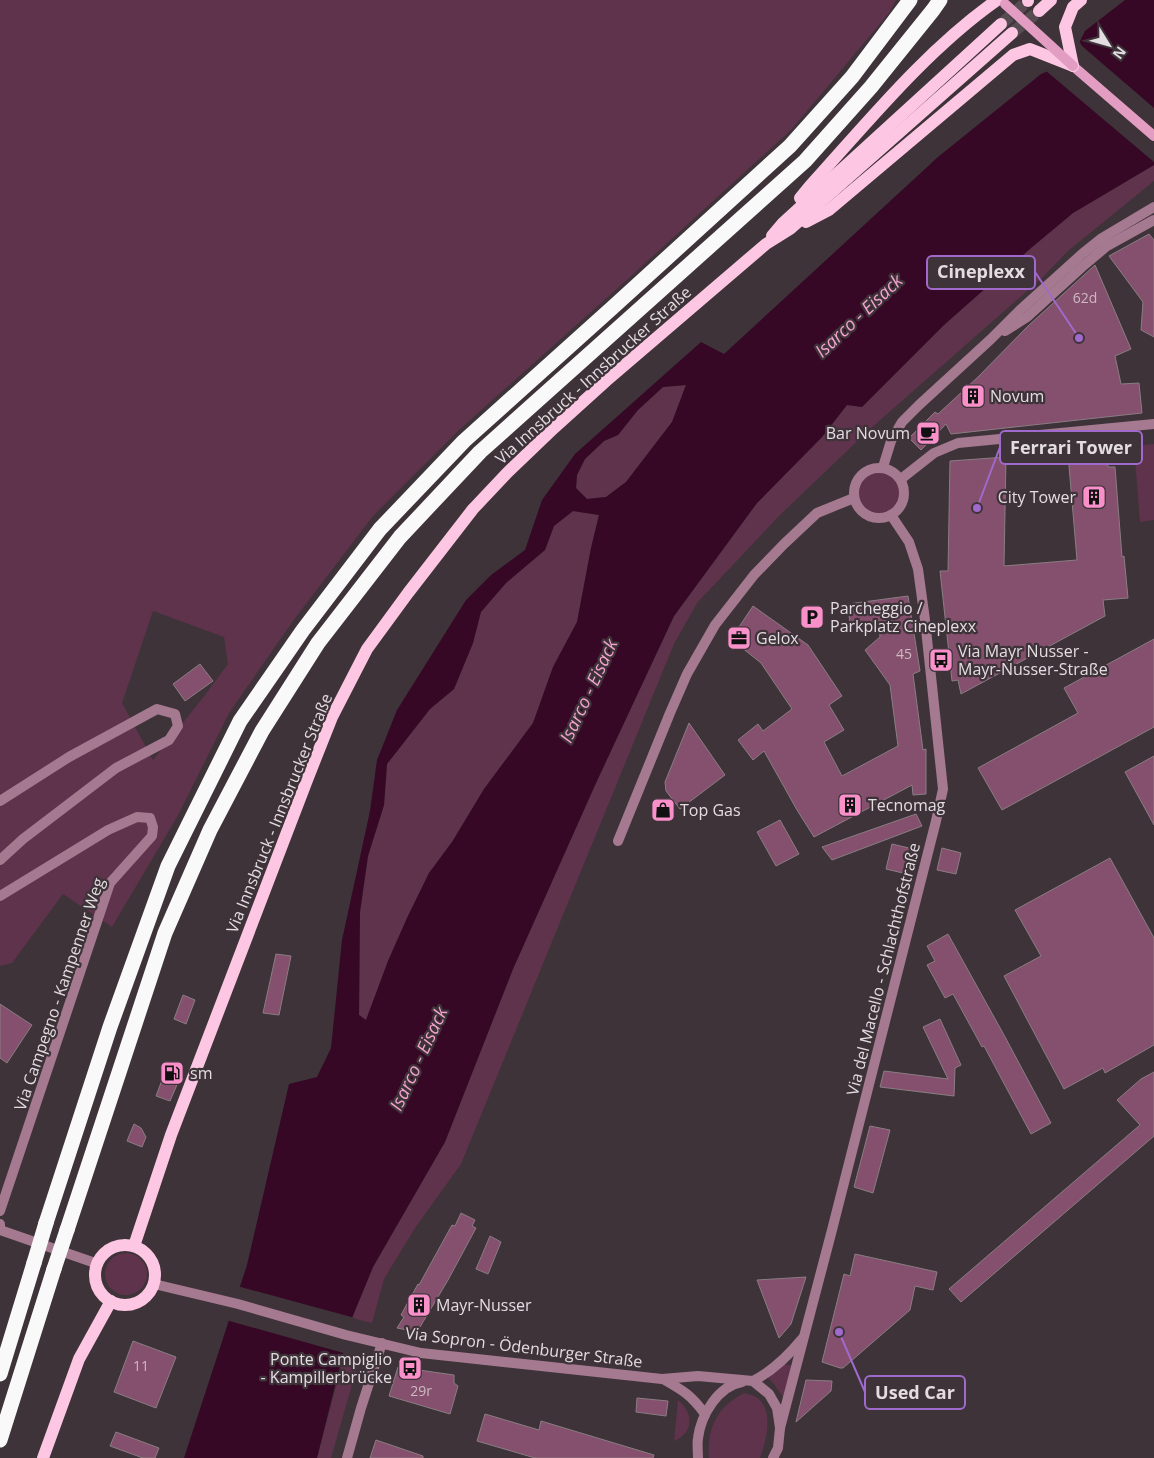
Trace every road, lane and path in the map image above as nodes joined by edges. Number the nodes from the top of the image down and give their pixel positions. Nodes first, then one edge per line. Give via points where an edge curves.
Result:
1 (910, 0) edge
2 (940, 0) edge
3 (1052, 0) edge
4 (1001, 1) edge
5 (1080, 1) edge
6 (1039, 11) tunnel mouth
7 (1001, 24) tunnel mouth
8 (1012, 33) tunnel mouth
9 (1073, 66) junction
10 (1154, 136) edge
11 (1154, 208) edge
12 (1154, 220) edge
13 (786, 226) junction
14 (991, 339) junction
15 (1154, 424) edge
16 (883, 467) junction
17 (901, 479) junction
18 (854, 498) junction
19 (891, 515) junction
20 (0, 801) edge
21 (618, 841) dead end
22 (0, 860) edge
23 (0, 896) edge
24 (0, 1211) edge
25 (0, 1224) edge
26 (134, 1246) junction
27 (98, 1264) junction
28 (154, 1284) junction
29 (111, 1301) junction
30 (804, 1336) junction
31 (382, 1343) junction
32 (0, 1374) edge
33 (662, 1379) junction
34 (753, 1380) junction
35 (705, 1414) junction
36 (780, 1428) junction
37 (0, 1440) edge
38 (43, 1458) edge
39 (347, 1458) edge
40 (698, 1458) edge
41 (773, 1458) edge

1 - 32 highway, bridge via 852,78 790,146 464,441 380,529 303,630 240,721 168,866 110,1027
2 - 37 highway, bridge via 871,87 805,161 480,452 400,537 318,643 262,731 210,830 165,933
3 - 6 main road
4 - 9 main road, bridge
4 - 13 main road via 973,17 911,76 809,187
5 - 9 main road via 1073,7 1065,27
7 - 13 main road, Via Innsbruck - Innsbrucker Straße
8 - 13 main road, Via Innsbruck - Innsbrucker Straße
9 - 10 main road
9 - 13 main road via 1030,49 1013,55 829,210
11 - 14 street via 1102,238 1082,254
12 - 14 street via 1107,246 1027,317
13 - 26 main road, Via Innsbruck - Innsbrucker Straße via 606,381 507,473 473,509 367,649 332,717 307,780 171,1135
14 - 16 street via 902,422 891,441
15 - 17 street via 958,443 934,453
16 - 17 street
16 - 18 street via 865,471 856,481
17 - 19 street via 904,487 902,503
18 - 19 street via 862,513 874,518
18 - 21 street via 817,513 754,574 715,625 687,674
19 - 30 street, Via del Macello - Schlachthofstraße via 909,542 918,569 943,789
20 - 22 street via 69,757 157,709 175,714 178,726 169,740 116,768
23 - 24 street, Via Campegno - Kampenner Weg via 108,830 138,817 150,818 152,836 110,882
25 - 27 street via 0,1230
26 - 27 main road via 112,1248
26 - 28 main road via 150,1257 154,1265
27 - 29 main road via 97,1285
28 - 29 main road via 144,1298 136,1302 119,1304
28 - 31 street, Via Sopron - Ödenburger Straße
29 - 38 main road via 79,1360
30 - 34 street via 786,1358
30 - 36 street, Via del Macello - Schlachthofstraße
31 - 33 street, Via Sopron - Ödenburger Straße via 421,1353
31 - 39 street
33 - 34 street via 698,1376
33 - 35 street via 694,1399
34 - 35 street via 734,1383 718,1396
34 - 36 street, Via del Macello - Schlachthofstraße via 769,1394 777,1408
35 - 40 street via 698,1438
36 - 41 street, Via del Macello - Schlachthofstraße via 778,1448

